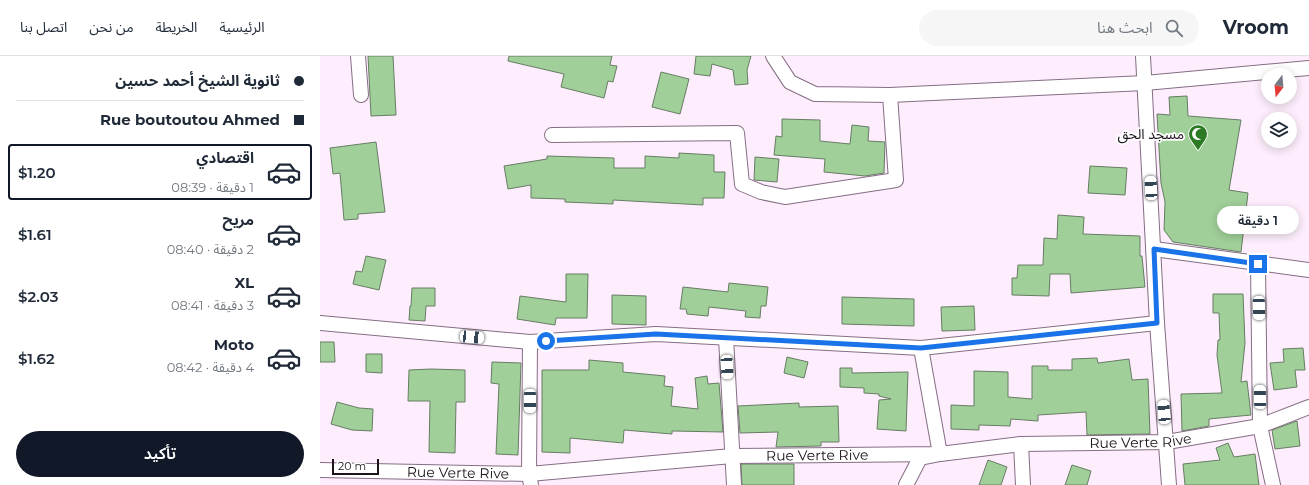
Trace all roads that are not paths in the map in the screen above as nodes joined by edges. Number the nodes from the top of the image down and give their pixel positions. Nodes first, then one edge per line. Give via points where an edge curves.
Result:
1 (358, 56) edge
2 (773, 56) edge
3 (1144, 56) edge
4 (1309, 68) edge
5 (1145, 83) junction
6 (361, 95) dead end
7 (890, 95) junction
8 (552, 135) dead end
9 (1154, 249) junction
10 (1258, 264) junction
11 (1309, 270) edge
12 (320, 323) edge
13 (1157, 323) junction
14 (726, 338) junction
15 (530, 342) junction
16 (921, 348) junction
17 (1309, 407) edge
18 (1260, 426) junction
19 (1167, 442) junction
20 (1021, 444) junction
21 (940, 454) junction
22 (732, 456) junction
23 (320, 470) edge
24 (530, 479) edge
25 (734, 485) edge
26 (906, 485) edge
27 (1023, 485) edge
28 (1170, 485) edge
29 (1273, 485) edge

1 - 6 street
2 - 7 street via 790,82 815,94
3 - 5 street
4 - 5 street
5 - 7 street
5 - 9 street
7 - 8 street via 896,180 785,197 761,192 742,184 737,134
9 - 10 street
9 - 13 street
10 - 11 street
10 - 18 street
12 - 15 street
13 - 16 street
13 - 19 street
14 - 15 street via 656,334
14 - 16 street
14 - 22 street
15 - 24 street
16 - 21 street
17 - 18 street, Rue Verte Rive
18 - 19 street, Rue Verte Rive
18 - 29 street
19 - 20 street, Rue Verte Rive
19 - 28 street
20 - 21 street, Rue Verte Rive
20 - 27 street
21 - 22 street, Rue Verte Rive
21 - 26 street via 920,458
22 - 24 street, Rue Verte Rive
22 - 25 street
23 - 24 street, Rue Verte Rive

